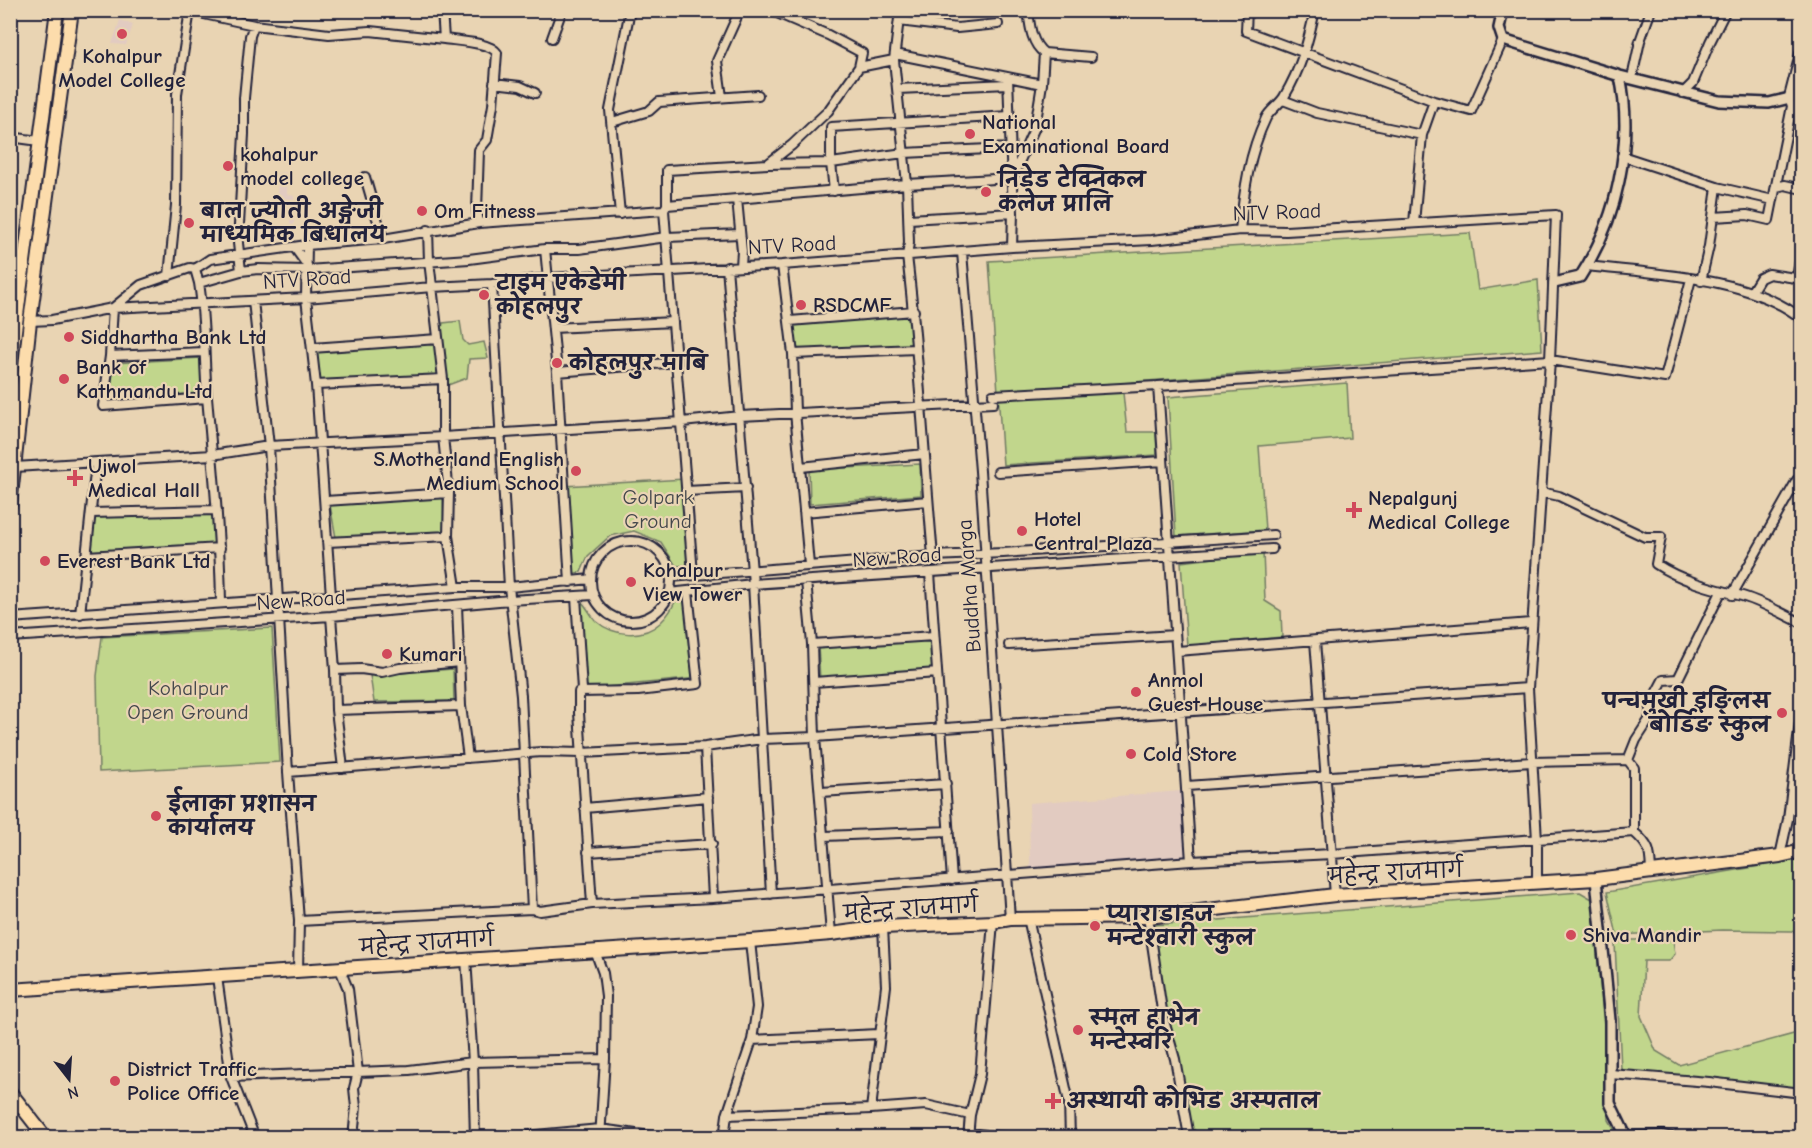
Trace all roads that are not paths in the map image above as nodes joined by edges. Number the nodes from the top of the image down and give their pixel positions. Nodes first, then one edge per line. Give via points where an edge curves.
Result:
1 (57, 10) edge
2 (72, 10) edge
3 (442, 10) edge
4 (562, 10) edge
5 (630, 10) edge
6 (740, 10) edge
7 (770, 10) edge
8 (900, 10) edge
9 (1028, 10) edge
10 (1247, 10) edge
11 (1315, 10) edge
12 (1503, 10) edge
13 (1651, 10) edge
14 (1726, 10) edge
15 (190, 11) edge
16 (899, 21) junction
17 (998, 24) dead end
18 (254, 25) junction
19 (552, 38) dead end
20 (444, 39) junction
21 (1503, 40) junction
22 (1802, 46) edge
23 (1044, 53) junction
24 (1306, 53) junction
25 (895, 57) junction
26 (1091, 57) dead end
27 (860, 67) junction
28 (1620, 76) junction
29 (1632, 78) junction
30 (1008, 80) junction
31 (494, 83) junction
32 (1042, 84) junction
33 (898, 89) junction
34 (535, 93) dead end
35 (1683, 93) junction
36 (758, 95) dead end
37 (1802, 95) edge
38 (722, 97) junction
39 (1789, 97) junction
40 (1283, 100) junction
41 (1434, 101) junction
42 (828, 111) junction
43 (1009, 116) junction
44 (612, 122) junction
45 (901, 123) junction
46 (831, 127) junction
47 (1422, 135) junction
48 (10, 137) edge
49 (39, 141) junction
50 (1010, 148) junction
51 (904, 153) junction
52 (1622, 156) junction
53 (831, 163) junction
54 (768, 164) junction
55 (365, 177) dead end
56 (1012, 178) junction
57 (907, 184) junction
58 (1718, 187) junction
59 (1776, 187) junction
60 (1802, 189) edge
61 (834, 191) junction
62 (737, 200) junction
63 (1773, 200) junction
64 (666, 207) junction
65 (1013, 213) junction
66 (620, 214) junction
67 (1713, 217) junction
68 (909, 219) junction
69 (479, 223) junction
70 (1414, 223) junction
71 (428, 230) junction
72 (1239, 230) junction
73 (740, 234) junction
74 (667, 237) junction
75 (383, 239) junction
76 (307, 245) junction
77 (294, 247) junction
78 (1012, 247) junction
79 (545, 249) junction
80 (1802, 249) edge
81 (962, 252) junction
82 (240, 256) junction
83 (907, 256) junction
84 (429, 261) junction
85 (782, 265) junction
86 (741, 266) junction
87 (1587, 266) junction
88 (307, 267) junction
89 (727, 267) junction
90 (195, 269) junction
91 (668, 270) junction
92 (241, 271) junction
93 (169, 276) junction
94 (548, 278) junction
95 (1691, 279) junction
96 (1799, 279) edge
97 (1701, 281) junction
98 (199, 283) junction
99 (1554, 283) junction
100 (492, 284) junction
101 (432, 287) junction
102 (1752, 291) junction
103 (306, 298) junction
104 (253, 301) junction
105 (202, 305) junction
106 (113, 308) junction
107 (914, 310) junction
108 (1802, 319) edge
109 (30, 321) junction
110 (790, 321) junction
111 (673, 322) junction
112 (553, 328) junction
113 (438, 339) junction
114 (312, 348) junction
115 (916, 349) junction
116 (204, 352) junction
117 (793, 354) junction
118 (110, 356) junction
119 (1550, 360) junction
120 (678, 362) junction
121 (10, 369) edge
122 (557, 372) junction
123 (443, 379) junction
124 (316, 385) junction
125 (1158, 386) junction
126 (207, 398) junction
127 (975, 404) junction
128 (923, 407) junction
129 (795, 412) junction
130 (740, 416) junction
131 (682, 422) junction
132 (560, 429) junction
133 (501, 432) junction
134 (443, 437) junction
135 (320, 443) junction
136 (269, 446) junction
137 (924, 454) junction
138 (212, 455) junction
139 (1163, 461) junction
140 (96, 463) junction
141 (15, 467) junction
142 (801, 467) junction
143 (998, 472) dead end
144 (1797, 480) dead end
145 (746, 488) junction
146 (686, 491) junction
147 (1541, 492) junction
148 (449, 493) junction
149 (325, 501) junction
150 (928, 501) junction
151 (10, 505) edge
152 (217, 510) junction
153 (804, 512) junction
154 (92, 513) junction
155 (1273, 535) dead end
156 (448, 536) junction
157 (327, 542) junction
158 (1169, 543) junction
159 (220, 548) junction
160 (1272, 549) dead end
161 (985, 554) junction
162 (87, 556) junction
163 (933, 556) junction
164 (1170, 557) junction
165 (809, 565) junction
166 (751, 569) junction
167 (986, 569) junction
168 (930, 573) junction
169 (693, 574) junction
170 (670, 577) junction
171 (591, 579) junction
172 (806, 580) junction
173 (570, 582) junction
174 (753, 584) junction
175 (509, 587) junction
176 (456, 588) junction
177 (688, 592) junction
178 (1721, 592) junction
179 (669, 593) junction
180 (1732, 594) junction
181 (593, 595) junction
182 (331, 596) junction
183 (576, 597) junction
184 (279, 600) junction
185 (510, 600) junction
186 (221, 603) junction
187 (457, 605) junction
188 (80, 615) junction
189 (331, 616) junction
190 (10, 618) edge
191 (280, 619) junction
192 (1531, 623) junction
193 (1802, 623) edge
194 (1175, 635) junction
195 (934, 636) junction
196 (10, 637) edge
197 (1315, 641) junction
198 (812, 644) junction
199 (1009, 645) dead end
200 (1177, 651) junction
201 (459, 662) junction
202 (335, 670) junction
203 (937, 673) junction
204 (814, 682) junction
205 (1528, 687) junction
206 (579, 692) junction
207 (1320, 702) junction
208 (461, 706) junction
209 (1802, 706) edge
210 (336, 710) junction
211 (1182, 713) junction
212 (997, 724) junction
213 (941, 728) junction
214 (815, 737) junction
215 (762, 739) junction
216 (705, 747) junction
217 (582, 753) junction
218 (523, 754) junction
219 (468, 758) junction
220 (1628, 760) junction
221 (1532, 762) junction
222 (343, 768) junction
223 (288, 772) junction
224 (1327, 777) junction
225 (946, 784) junction
226 (1187, 786) junction
227 (821, 792) junction
228 (708, 797) junction
229 (585, 808) junction
230 (949, 831) junction
231 (1634, 832) junction
232 (825, 836) junction
233 (1537, 840) junction
234 (712, 844) junction
235 (1802, 851) edge
236 (588, 852) junction
237 (1332, 854) junction
238 (1780, 856) junction
239 (1191, 861) junction
240 (1651, 873) junction
241 (1007, 876) junction
242 (1596, 879) junction
243 (952, 880) junction
244 (1536, 884) junction
245 (828, 890) junction
246 (771, 894) junction
247 (1335, 895) junction
248 (713, 898) junction
249 (592, 904) junction
250 (532, 909) junction
251 (1148, 917) junction
252 (1028, 918) junction
253 (1010, 919) junction
254 (299, 921) junction
255 (993, 922) junction
256 (883, 927) junction
257 (831, 934) junction
258 (750, 941) junction
259 (594, 951) junction
260 (466, 959) junction
261 (340, 969) junction
262 (298, 972) junction
263 (217, 977) junction
264 (14, 991) edge
265 (879, 1034) junction
266 (752, 1040) junction
267 (605, 1059) junction
268 (473, 1062) junction
269 (358, 1072) junction
270 (1610, 1074) junction
271 (231, 1077) junction
272 (10, 1092) edge
273 (1802, 1093) edge
274 (871, 1109) junction
275 (727, 1115) junction
276 (970, 1115) junction
277 (600, 1133) edge
278 (968, 1135) edge
279 (46, 1137) edge
280 (255, 1137) edge
281 (353, 1137) edge
282 (475, 1137) edge
283 (503, 1137) edge
284 (665, 1137) edge
285 (724, 1137) edge
286 (1016, 1137) edge
287 (1070, 1137) edge
288 (1194, 1137) edge
289 (1627, 1137) edge
290 (1678, 1137) edge

1 - 49 main road
2 - 109 main road
3 - 20 street
4 - 19 street
5 - 44 street via 610,110
6 - 38 street via 717,61
7 - 27 street via 861,53
8 - 16 street
9 - 23 street via 1032,36
10 - 24 street via 1246,31
11 - 24 street
12 - 21 street via 1499,28
13 - 29 street
14 - 35 street via 1693,83
15 - 18 street
15 - 93 street via 177,94 176,205
16 - 17 street via 957,28
16 - 25 street
18 - 20 street via 329,34 370,31
18 - 82 street via 244,98
20 - 31 street via 494,49
21 - 28 street
21 - 41 street via 1471,111
22 - 39 street
23 - 26 street
23 - 32 street
24 - 40 street
24 - 41 street
25 - 27 street
25 - 30 street
25 - 33 street
27 - 42 street
28 - 29 street
28 - 52 street via 1625,100
29 - 35 street
30 - 32 street
30 - 33 street
30 - 43 street
31 - 34 street via 520,86
31 - 69 street via 487,140 479,150
32 - 56 street via 1035,127
33 - 45 street
35 - 39 street via 1745,103 1769,103
36 - 38 street
37 - 39 street
38 - 44 street via 659,102 649,111
39 - 59 street via 1792,106
40 - 47 street via 1317,113
40 - 72 street via 1267,115 1256,143 1246,178
41 - 47 street
42 - 46 street
42 - 54 street
43 - 45 street
43 - 50 street
44 - 66 street
45 - 46 street
45 - 51 street
46 - 53 street
47 - 70 street
48 - 49 street
49 - 121 main road
50 - 51 street
50 - 56 street
51 - 53 street
51 - 57 street
52 - 58 street
52 - 87 street via 1620,181
53 - 54 street
53 - 61 street
54 - 64 street via 667,170
55 - 75 street
56 - 57 street
56 - 65 street
57 - 61 street
57 - 68 street
58 - 63 street
58 - 67 street
59 - 60 street
59 - 63 street
61 - 62 street
62 - 64 street
62 - 73 street
63 - 67 street via 1769,220 1748,215
64 - 66 street
64 - 74 street
65 - 68 street
65 - 78 street
66 - 69 street
67 - 97 street
68 - 83 street
69 - 71 street
70 - 72 street, NTV Road
70 - 99 street, NTV Road via 1556,215
71 - 75 street
71 - 84 street
72 - 78 street, NTV Road via 1152,240
73 - 74 street
73 - 86 street
74 - 79 street via 579,249
74 - 91 street
75 - 76 street
76 - 77 street
76 - 88 street
77 - 82 street
77 - 88 street
78 - 81 street, NTV Road
79 - 84 street
79 - 94 street
80 - 96 street
81 - 83 street, NTV Road
81 - 127 street, Buddha Marga
82 - 90 street via 210,260
82 - 92 street
83 - 85 street, NTV Road
83 - 107 street
84 - 88 street
84 - 101 street
85 - 86 street, NTV Road
85 - 110 street
86 - 89 street, NTV Road
87 - 95 street
87 - 99 street via 1580,278
88 - 92 street
88 - 103 street
89 - 91 street, NTV Road
89 - 130 street
90 - 93 street
90 - 98 street
91 - 94 street, NTV Road
91 - 111 street
92 - 98 street
93 - 106 street via 141,285
94 - 100 street, NTV Road
94 - 112 street
95 - 97 street
95 - 119 street via 1665,378
96 - 102 street via 1769,274 1760,278
97 - 102 street
98 - 105 street
99 - 119 street
100 - 101 street, NTV Road
100 - 133 street
101 - 103 street, NTV Road
101 - 113 street
102 - 108 street
103 - 104 street, NTV Road
103 - 114 street
104 - 105 street, NTV Road
104 - 136 street
105 - 106 street, NTV Road
105 - 116 street
106 - 109 street, NTV Road
106 - 118 street
107 - 110 street
107 - 115 street
109 - 141 main road
110 - 117 street
111 - 112 street
111 - 120 street
112 - 122 street
113 - 114 street
113 - 123 street
114 - 124 street
115 - 117 street
115 - 128 street
116 - 118 street
116 - 126 street
117 - 129 street
118 - 126 street via 102,406
119 - 125 street
119 - 147 street
120 - 122 street
120 - 131 street
122 - 132 street
123 - 124 street
123 - 134 street
124 - 135 street
125 - 127 street via 993,399
125 - 139 street
126 - 138 street
127 - 128 street
127 - 161 street, Buddha Marga
128 - 129 street
128 - 137 street
129 - 130 street
129 - 142 street
130 - 131 street
130 - 145 street
131 - 132 street
131 - 146 street
132 - 133 street
132 - 173 street
133 - 134 street
133 - 175 street
134 - 135 street
134 - 148 street
135 - 136 street
135 - 149 street
136 - 138 street
136 - 184 street
137 - 142 street
137 - 150 street
138 - 140 street
138 - 152 street
139 - 143 street
139 - 158 street
140 - 141 street
140 - 154 street
141 - 151 main road
142 - 153 street
144 - 180 street
145 - 146 street
145 - 166 street
146 - 169 street
147 - 178 street via 1559,496 1644,537 1661,537 1656,564 1669,573
147 - 192 street
148 - 149 street
148 - 156 street
149 - 157 street
150 - 153 street
150 - 163 street
152 - 154 street
152 - 159 street
153 - 165 street
154 - 162 street
155 - 158 street, New Road
156 - 157 street
156 - 176 street
157 - 182 street
158 - 161 street, New Road
158 - 164 street
159 - 162 street
159 - 186 street
160 - 164 street, New Road
161 - 163 street, New Road
161 - 167 street, Buddha Marga
162 - 188 street
163 - 165 street, New Road
164 - 167 street, New Road
164 - 194 street
165 - 166 street, New Road
166 - 169 street, New Road
166 - 174 street
167 - 168 street, New Road
167 - 212 street, Buddha Marga
168 - 172 street, New Road
168 - 195 street
169 - 170 street, New Road
170 - 171 street via 661,555 649,545 633,541 618,543 604,552
170 - 179 street
171 - 173 street, New Road
171 - 181 street
172 - 174 street, New Road
172 - 198 street
173 - 175 street, New Road
174 - 177 street, New Road
174 - 215 street
175 - 176 street, New Road
175 - 185 street
176 - 182 street, New Road
177 - 179 street, New Road
177 - 206 street via 698,684
178 - 180 street
178 - 220 street via 1678,679 1663,680 1652,700 1649,720
179 - 181 street via 657,611 637,620 616,618
180 - 193 street
181 - 183 street, New Road
182 - 184 street, New Road
183 - 185 street, New Road
183 - 206 street via 582,690
184 - 186 street, New Road
184 - 191 street
185 - 187 street, New Road
185 - 218 street
186 - 188 street, New Road
187 - 189 street, New Road
187 - 201 street
188 - 190 street, New Road
189 - 191 street, New Road
189 - 202 street
191 - 196 street, New Road
191 - 223 street
192 - 197 street
192 - 205 street
194 - 199 street
194 - 200 street
195 - 198 street
195 - 203 street
197 - 200 street
197 - 207 street
198 - 204 street
200 - 211 street
201 - 202 street via 382,672
201 - 208 street
202 - 210 street
203 - 204 street
203 - 213 street
204 - 214 street
205 - 207 street
205 - 221 street
206 - 217 street
207 - 211 street
207 - 224 street
208 - 210 street
208 - 219 street
209 - 238 street
210 - 222 street
211 - 212 street
211 - 226 street
212 - 213 street
212 - 241 street, Buddha Marga
213 - 214 street
213 - 225 street
214 - 215 street
214 - 227 street
215 - 216 street
215 - 246 street
216 - 217 street
216 - 228 street
217 - 218 street
217 - 229 street
218 - 219 street
218 - 250 street
219 - 222 street
220 - 221 street
220 - 231 street via 1634,768
221 - 224 street
221 - 233 street
222 - 223 street
223 - 254 street
224 - 226 street
224 - 237 street
225 - 227 street
225 - 230 street
226 - 239 street
227 - 232 street
228 - 229 street
228 - 234 street
229 - 236 street
230 - 232 street
230 - 243 street
231 - 233 street
231 - 240 street via 1650,851
232 - 245 street
233 - 237 street
233 - 244 street
234 - 236 street
234 - 248 street
235 - 238 main road, महेन्द्र राजमार्ग
236 - 249 street
237 - 239 street
237 - 247 street
238 - 240 main road, महेन्द्र राजमार्ग
239 - 241 street
240 - 242 main road, महेन्द्र राजमार्ग
241 - 243 street
241 - 253 street, Buddha Marga
242 - 244 main road, महेन्द्र राजमार्ग
242 - 270 street via 1610,1020
243 - 245 street
244 - 247 main road, महेन्द्र राजमार्ग
245 - 246 street
245 - 257 street
246 - 248 street
247 - 251 main road, महेन्द्र राजमार्ग
248 - 249 street
249 - 250 street
250 - 254 street
251 - 252 main road, महेन्द्र राजमार्ग
251 - 288 street via 1163,1017 1188,1131
252 - 253 main road, महेन्द्र राजमार्ग
252 - 287 street via 1069,1102
253 - 255 main road, महेन्द्र राजमार्ग
254 - 262 street
255 - 256 main road, महेन्द्र राजमार्ग
255 - 276 street via 980,1074
256 - 257 main road, महेन्द्र राजमार्ग
256 - 265 street via 886,986
257 - 258 main road, महेन्द्र राजमार्ग
258 - 259 main road, महेन्द्र राजमार्ग
258 - 266 street via 757,1006
259 - 260 main road, महेन्द्र राजमार्ग
259 - 267 street via 603,973 606,996
260 - 261 main road, महेन्द्र राजमार्ग
260 - 268 street
261 - 262 main road, महेन्द्र राजमार्ग
261 - 269 street via 348,989
262 - 263 main road, महेन्द्र राजमार्ग
263 - 264 main road, महेन्द्र राजमार्ग
263 - 271 street
265 - 266 street
265 - 274 street
266 - 275 street
267 - 268 street
267 - 277 street
268 - 269 street
268 - 282 street
269 - 271 street
269 - 281 street
270 - 273 street
270 - 289 street via 1611,1103
271 - 280 street
272 - 279 main road
274 - 275 street
274 - 276 street via 926,1105
275 - 285 street
276 - 278 street
277 - 283 street
277 - 284 street
278 - 286 street
289 - 290 street

